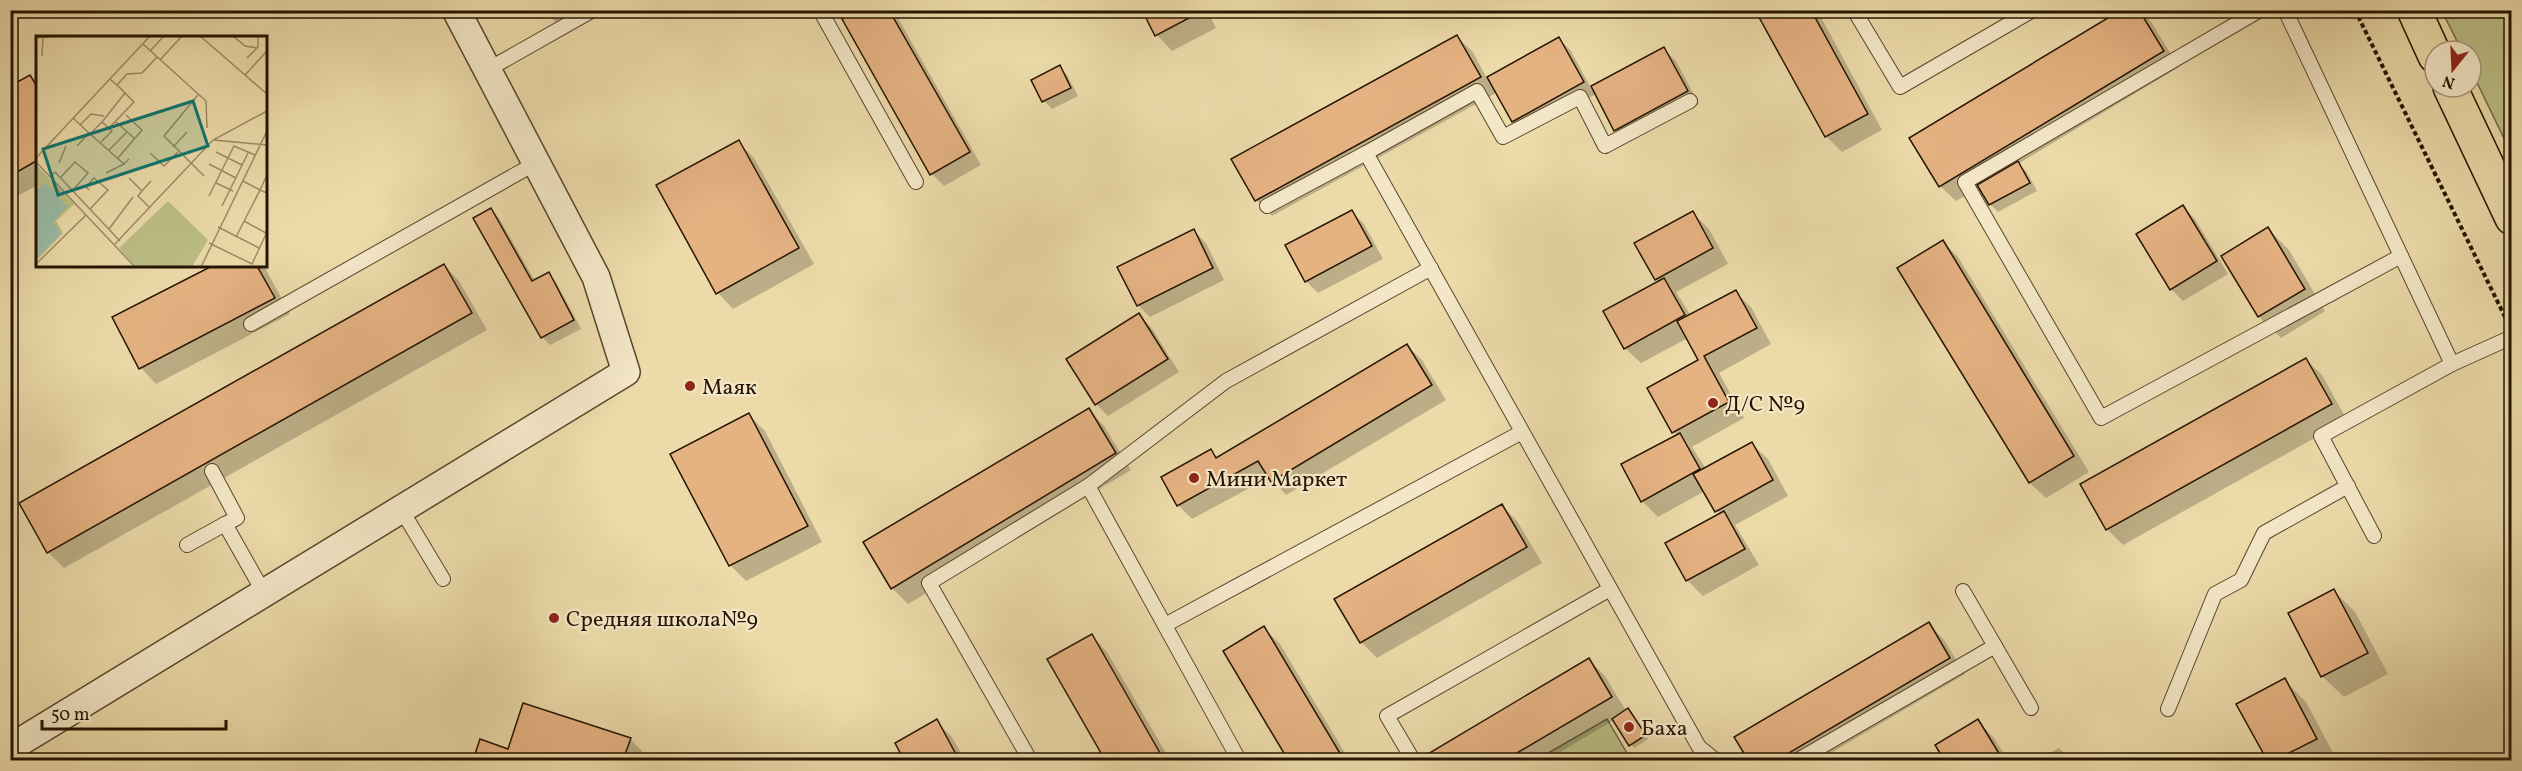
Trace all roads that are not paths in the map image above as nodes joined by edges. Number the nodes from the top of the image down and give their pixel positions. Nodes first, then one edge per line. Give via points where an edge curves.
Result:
1 (456, 10) edge
2 (593, 10) edge
3 (819, 10) edge
4 (1854, 10) edge
5 (2033, 10) edge
6 (2260, 10) edge
7 (2285, 10) edge
8 (2414, 10) edge
9 (2427, 39) edge
10 (487, 70) junction
11 (2456, 99) edge
12 (1690, 101) dead end
13 (1366, 153) junction
14 (536, 163) junction
15 (916, 182) dead end
16 (1267, 206) dead end
17 (2511, 218) edge
18 (2401, 256) junction
19 (1431, 268) junction
20 (251, 324) dead end
21 (2511, 337) edge
22 (2452, 364) junction
23 (1522, 432) junction
24 (212, 471) dead end
25 (1088, 486) junction
26 (2348, 486) junction
27 (401, 509) junction
28 (225, 524) junction
29 (2374, 536) dead end
30 (187, 545) dead end
31 (443, 579) dead end
32 (1610, 589) junction
33 (1963, 591) dead end
34 (264, 593) junction
35 (1165, 625) junction
36 (1995, 646) junction
37 (2031, 708) dead end
38 (2168, 709) dead end
39 (10, 748) edge
40 (1030, 760) edge
41 (1239, 760) edge
42 (1413, 760) edge
43 (1715, 760) edge
44 (1798, 760) edge

1 - 10 street
2 - 10 lane
3 - 15 lane
4 - 5 lane via 1900,87
6 - 18 lane via 1965,182 2101,418
7 - 18 lane
8 - 9 highway
10 - 14 street
11 - 17 highway
12 - 13 lane via 1605,146 1580,97 1503,137 1477,91
13 - 16 lane
13 - 19 lane
14 - 20 lane
14 - 27 street via 596,277 626,372
18 - 22 lane
19 - 23 lane
19 - 25 lane via 1226,381
21 - 22 lane
22 - 26 lane via 2321,436
23 - 32 lane
23 - 35 lane
24 - 28 lane via 237,518
25 - 35 lane
25 - 40 lane via 929,583
26 - 29 lane
26 - 38 lane via 2264,533 2241,580 2215,594
27 - 31 lane
27 - 34 street
28 - 30 lane
28 - 34 lane
32 - 42 lane via 1387,716
32 - 43 lane via 1699,747
33 - 36 lane
34 - 39 street
35 - 41 lane
36 - 37 lane
36 - 44 lane

